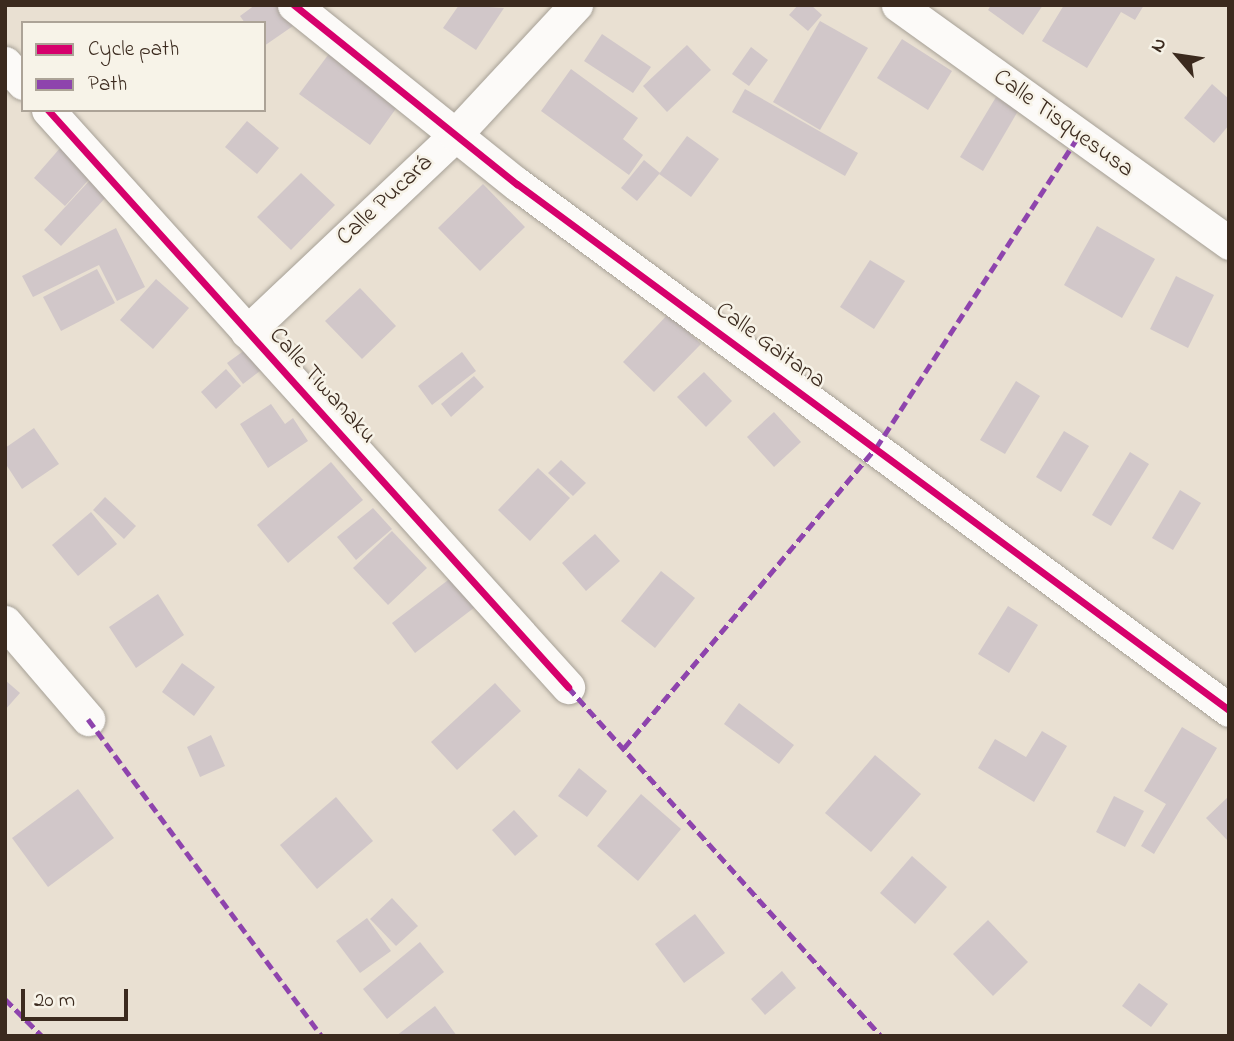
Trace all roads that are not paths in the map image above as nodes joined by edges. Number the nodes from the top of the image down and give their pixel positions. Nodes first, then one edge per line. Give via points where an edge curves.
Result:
1 (293, 5) edge
2 (576, 5) edge
3 (898, 5) edge
4 (5, 63) edge
5 (21, 81) edge
6 (50, 112) edge
7 (455, 135) junction
8 (1229, 243) edge
9 (247, 331) junction
10 (5, 622) edge
11 (568, 687) dead end
12 (1229, 710) edge
13 (88, 719) dead end

1 - 7 street, Calle Gaitana
2 - 7 street, Calle Pucará
3 - 8 street, Calle Tisquesusa
4 - 5 street
6 - 9 street, Calle Tiwanaku
7 - 9 street, Calle Pucará
7 - 12 street, Calle Gaitana
9 - 11 street, Calle Tiwanaku
10 - 13 street

